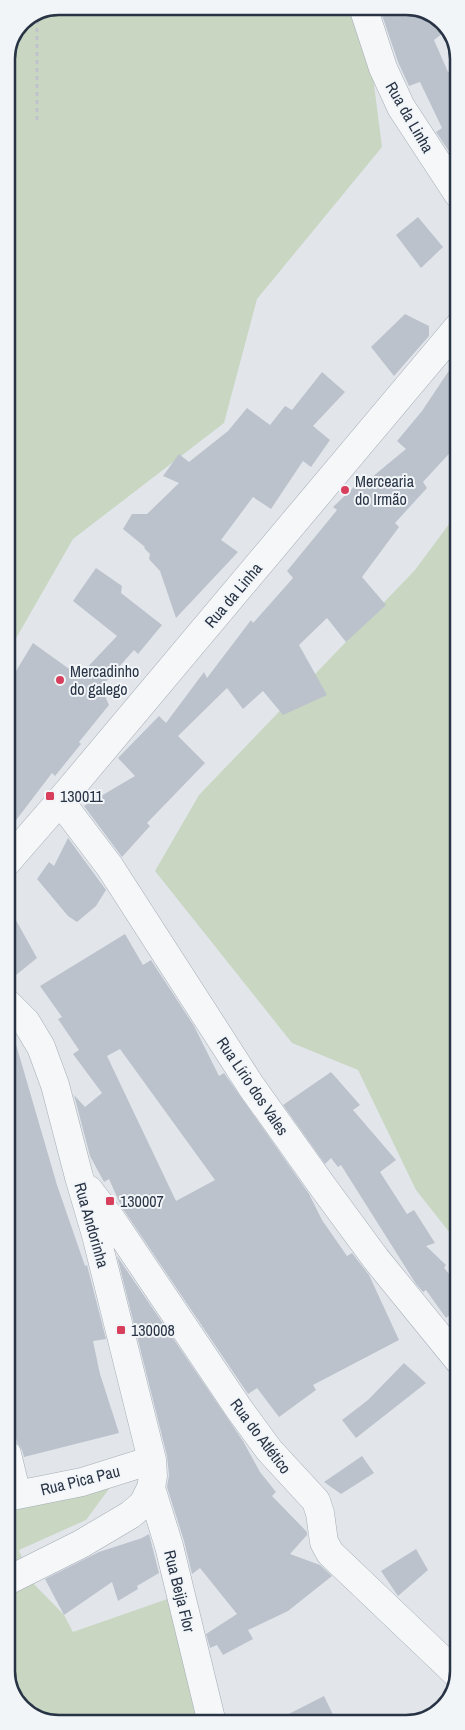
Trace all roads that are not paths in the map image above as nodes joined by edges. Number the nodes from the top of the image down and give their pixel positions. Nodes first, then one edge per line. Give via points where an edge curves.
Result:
1 (366, 15) edge
2 (450, 182) edge
3 (450, 337) edge
4 (60, 801) junction
5 (15, 853) edge
6 (15, 1011) edge
7 (79, 1177) junction
8 (450, 1351) edge
9 (152, 1460) junction
10 (151, 1488) junction
11 (15, 1495) edge
12 (15, 1577) edge
13 (450, 1667) edge
14 (210, 1715) edge

1 - 2 street, Rua da Linha via 383,68 401,107
3 - 4 street, Rua da Linha
4 - 5 street, Rua da Linha
4 - 8 street, Rua Lírio dos Vales via 110,867 251,1086 322,1187
6 - 7 street, Rua Andorinha via 41,1047 55,1085
7 - 9 street, Rua Andorinha
7 - 13 street, Rua do Atlético via 112,1220 254,1429 316,1502 324,1542 330,1553
9 - 10 street, Rua Beija Flor
9 - 11 street, Rua Pica Pau via 82,1482
10 - 12 street via 142,1504 130,1515
10 - 14 street, Rua Beija Flor via 169,1546

